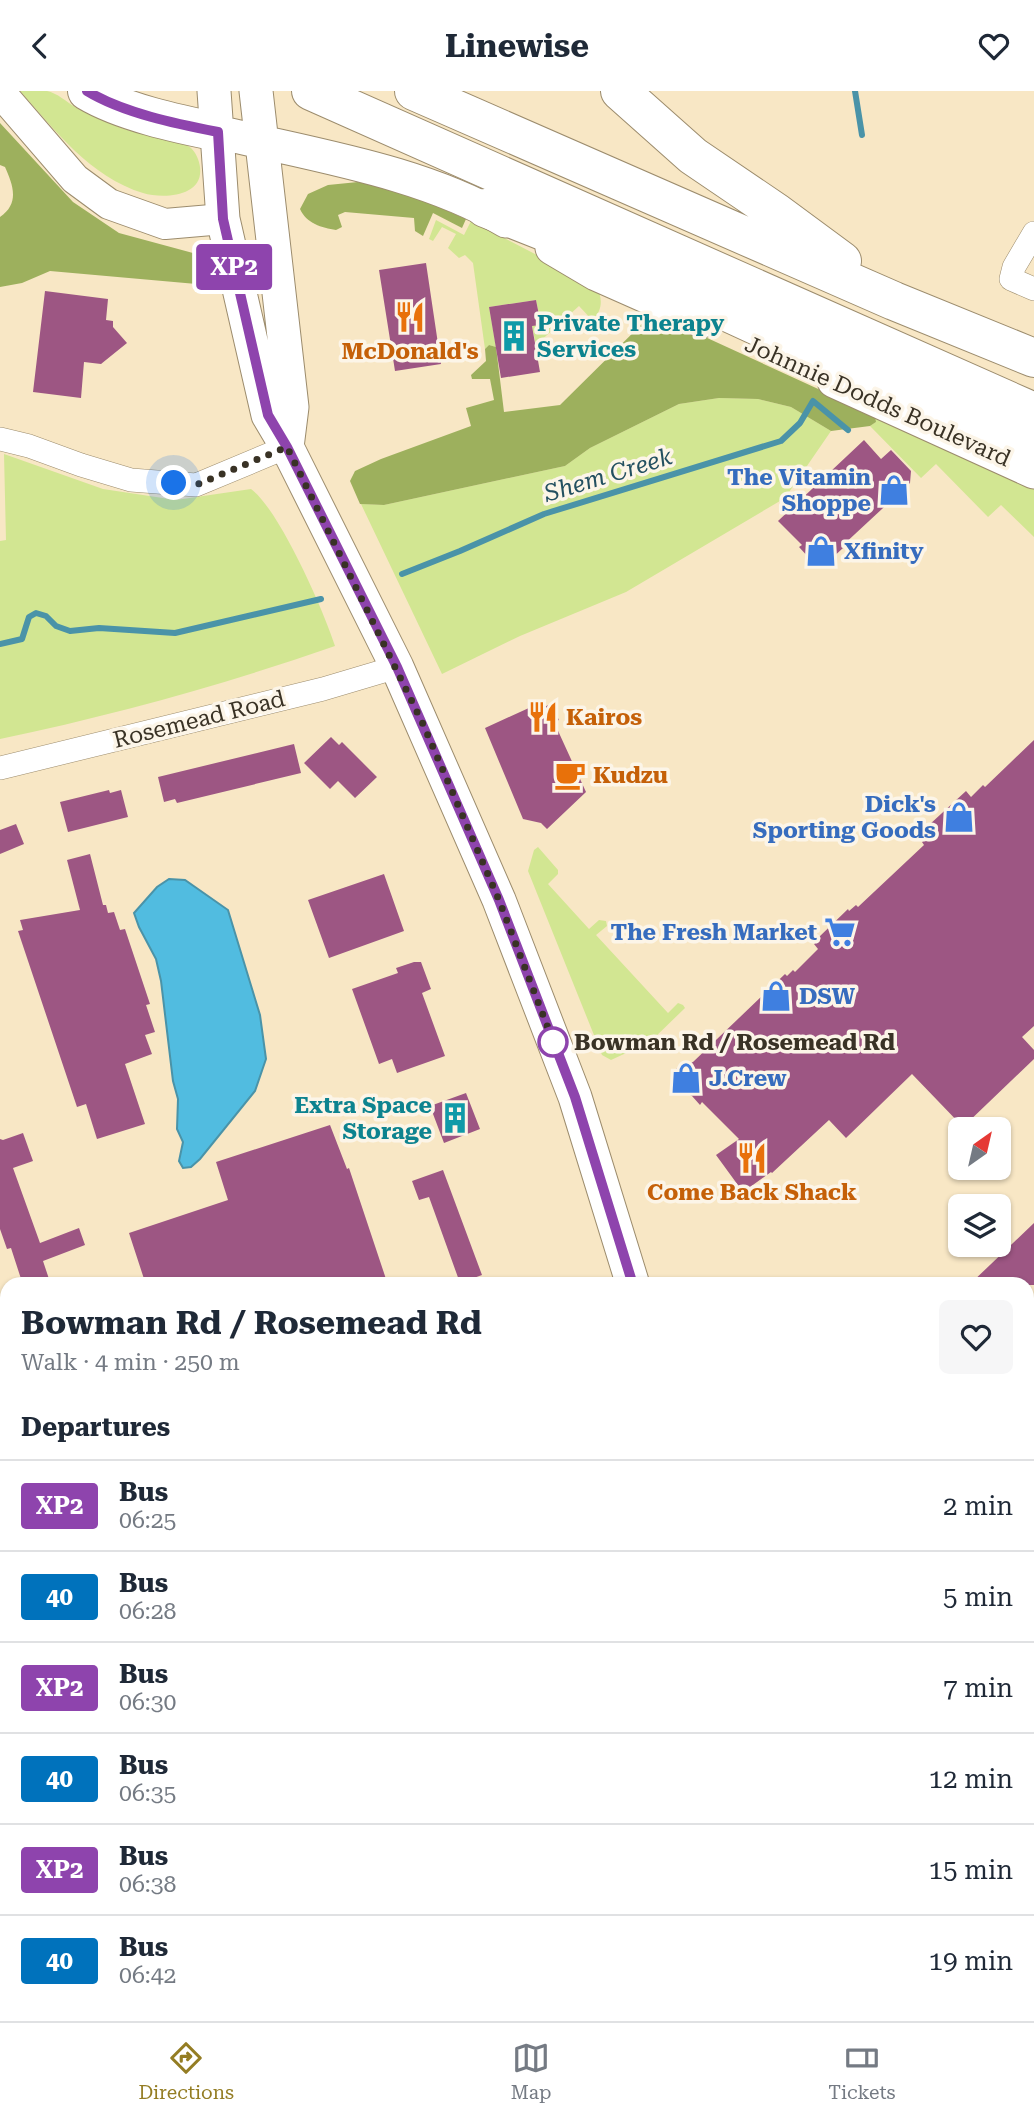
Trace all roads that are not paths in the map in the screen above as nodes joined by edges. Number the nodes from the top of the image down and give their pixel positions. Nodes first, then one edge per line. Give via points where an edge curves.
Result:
1 (87, 91) edge
2 (214, 91) edge
3 (256, 91) edge
4 (414, 91) edge
5 (620, 91) edge
6 (0, 92) edge
7 (314, 92) edge
8 (218, 132) junction
9 (261, 142) junction
10 (485, 208) junction
11 (223, 219) junction
12 (1034, 233) edge
13 (1034, 289) edge
14 (894, 300) junction
15 (1034, 358) edge
16 (1034, 412) edge
17 (0, 439) edge
18 (287, 447) junction
19 (1034, 447) edge
20 (1034, 472) edge
21 (397, 667) junction
22 (0, 768) edge
23 (631, 1277) edge

1 - 8 highway via 103,100
2 - 8 main road
3 - 9 main road
4 - 14 highway
5 - 14 highway via 693,156
6 - 11 street via 75,179 109,204 165,224
7 - 16 highway
8 - 9 main road, Johnnie Dodds Boulevard
8 - 11 main road
9 - 10 main road, Johnnie Dodds Boulevard via 426,184
9 - 18 main road via 292,407
10 - 19 highway via 601,254
10 - 20 main road, Johnnie Dodds Boulevard via 596,274
11 - 18 main road via 268,415
12 - 13 street via 1013,267 1011,279
14 - 15 highway
17 - 18 street via 131,480 196,485
18 - 21 main road
21 - 22 street, Rosemead Road
21 - 23 main road via 499,900 575,1097

